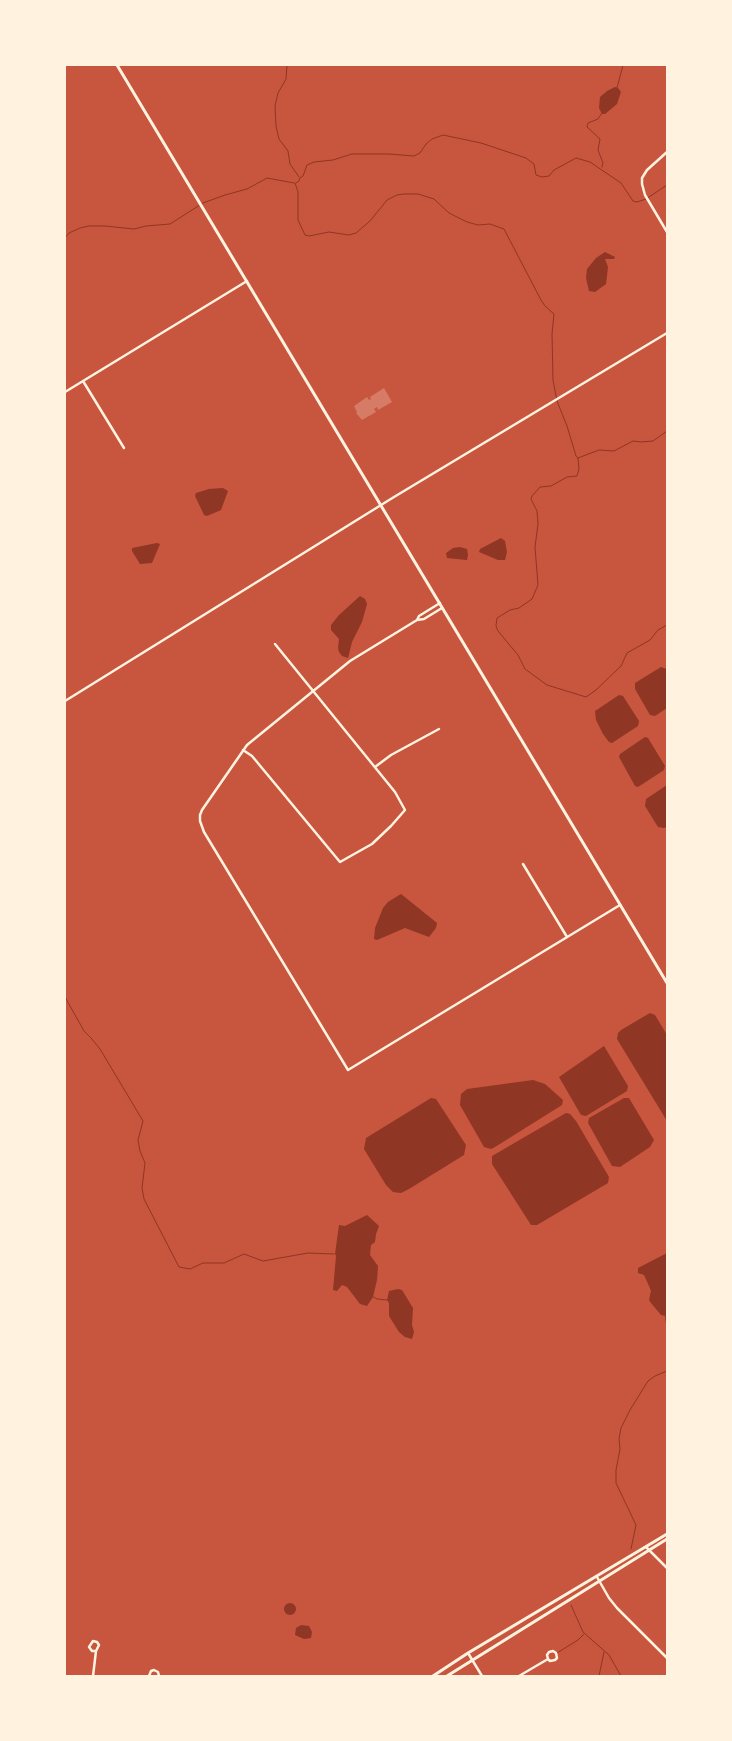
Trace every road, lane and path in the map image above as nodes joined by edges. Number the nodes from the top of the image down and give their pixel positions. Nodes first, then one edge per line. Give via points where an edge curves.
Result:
1 (117, 65) edge
2 (667, 152) edge
3 (667, 232) edge
4 (247, 281) junction
5 (667, 333) edge
6 (83, 381) junction
7 (65, 392) edge
8 (124, 448) dead end
9 (382, 505) junction
10 (440, 602) junction
11 (443, 607) junction
12 (417, 620) junction
13 (275, 644) dead end
14 (313, 691) junction
15 (65, 701) edge
16 (439, 729) dead end
17 (244, 750) junction
18 (375, 767) junction
19 (523, 864) dead end
20 (620, 905) junction
21 (567, 937) junction
22 (667, 983) edge
23 (667, 1534) edge
24 (667, 1539) edge
25 (647, 1549) junction
26 (667, 1568) edge
27 (598, 1579) junction
28 (96, 1650) dead end
29 (468, 1653) junction
30 (667, 1658) edge
31 (548, 1659) dead end
32 (473, 1661) junction
33 (93, 1676) edge
34 (149, 1676) edge
35 (159, 1676) edge
36 (433, 1676) edge
37 (447, 1676) edge
38 (482, 1676) edge
39 (519, 1676) edge

1 - 4 street
2 - 3 street via 647,170 642,184
4 - 6 street
4 - 9 street
5 - 9 street
6 - 7 street
6 - 8 street
9 - 10 street
9 - 15 street
10 - 11 street
10 - 12 street
11 - 12 street
11 - 20 street
12 - 14 street via 356,657
13 - 14 street
14 - 17 street
14 - 18 street
16 - 18 street via 391,754
17 - 18 street via 340,862 372,844 405,810 400,798
17 - 21 street via 202,810 201,826 348,1070
19 - 21 street
20 - 21 street
20 - 22 street
23 - 25 street
24 - 25 street
25 - 26 street
25 - 27 street
27 - 29 street
27 - 30 street via 617,1608
27 - 32 street
28 - 33 street
29 - 32 street
29 - 36 street
31 - 39 street
32 - 37 street
32 - 38 street
34 - 35 street via 154,1670

